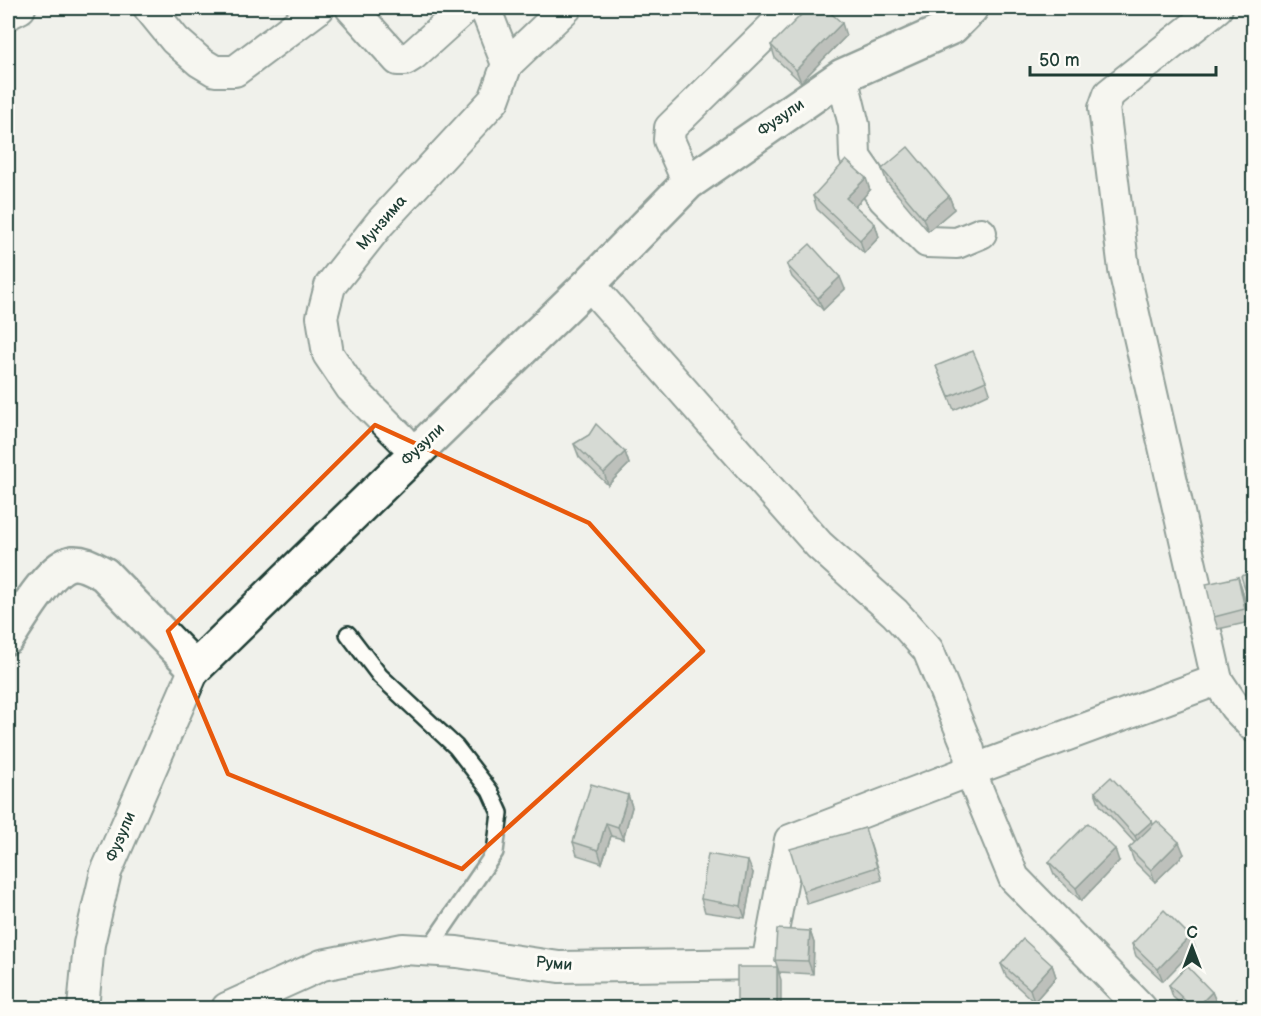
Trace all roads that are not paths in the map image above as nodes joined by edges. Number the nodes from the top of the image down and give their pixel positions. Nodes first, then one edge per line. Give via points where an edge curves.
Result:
1 (20, 8) edge
2 (149, 8) edge
3 (319, 8) edge
4 (351, 8) edge
5 (465, 8) edge
6 (485, 8) edge
7 (566, 8) edge
8 (792, 8) edge
9 (1217, 8) edge
10 (8, 14) edge
11 (962, 17) edge
12 (507, 63) junction
13 (842, 76) junction
14 (688, 183) junction
15 (981, 233) dead end
16 (589, 284) junction
17 (402, 439) dead end
18 (348, 634) dead end
19 (8, 637) edge
20 (195, 668) junction
21 (1217, 680) junction
22 (1247, 708) edge
23 (970, 771) junction
24 (428, 950) junction
25 (83, 1008) edge
26 (227, 1008) edge
27 (1141, 1008) edge

1 - 10 street
2 - 3 street via 175,40 215,71 235,71
4 - 5 street via 398,60 413,55
6 - 12 street
7 - 12 street
8 - 14 street via 670,128 669,140
9 - 21 street via 1108,94 1104,108 1124,270
11 - 13 street, Фузули
12 - 17 street, Мунзима via 494,100 380,223 330,286 322,317 328,354 351,388
13 - 14 street, Фузули
13 - 15 street via 854,125 855,157 884,199 927,242 957,243
14 - 16 street, Фузули
16 - 20 street, Фузули
16 - 23 street via 819,546 895,613 928,650 969,750
18 - 24 lane via 380,676 456,747 490,791 500,813 495,852
19 - 20 street via 51,575 71,563 87,565 104,574
20 - 25 street, Фузули via 106,872 89,944
21 - 22 street
21 - 23 street
23 - 24 street, Руми via 790,840 767,964 559,967
23 - 27 street via 1014,878
24 - 26 street, Руми via 403,949 322,965

